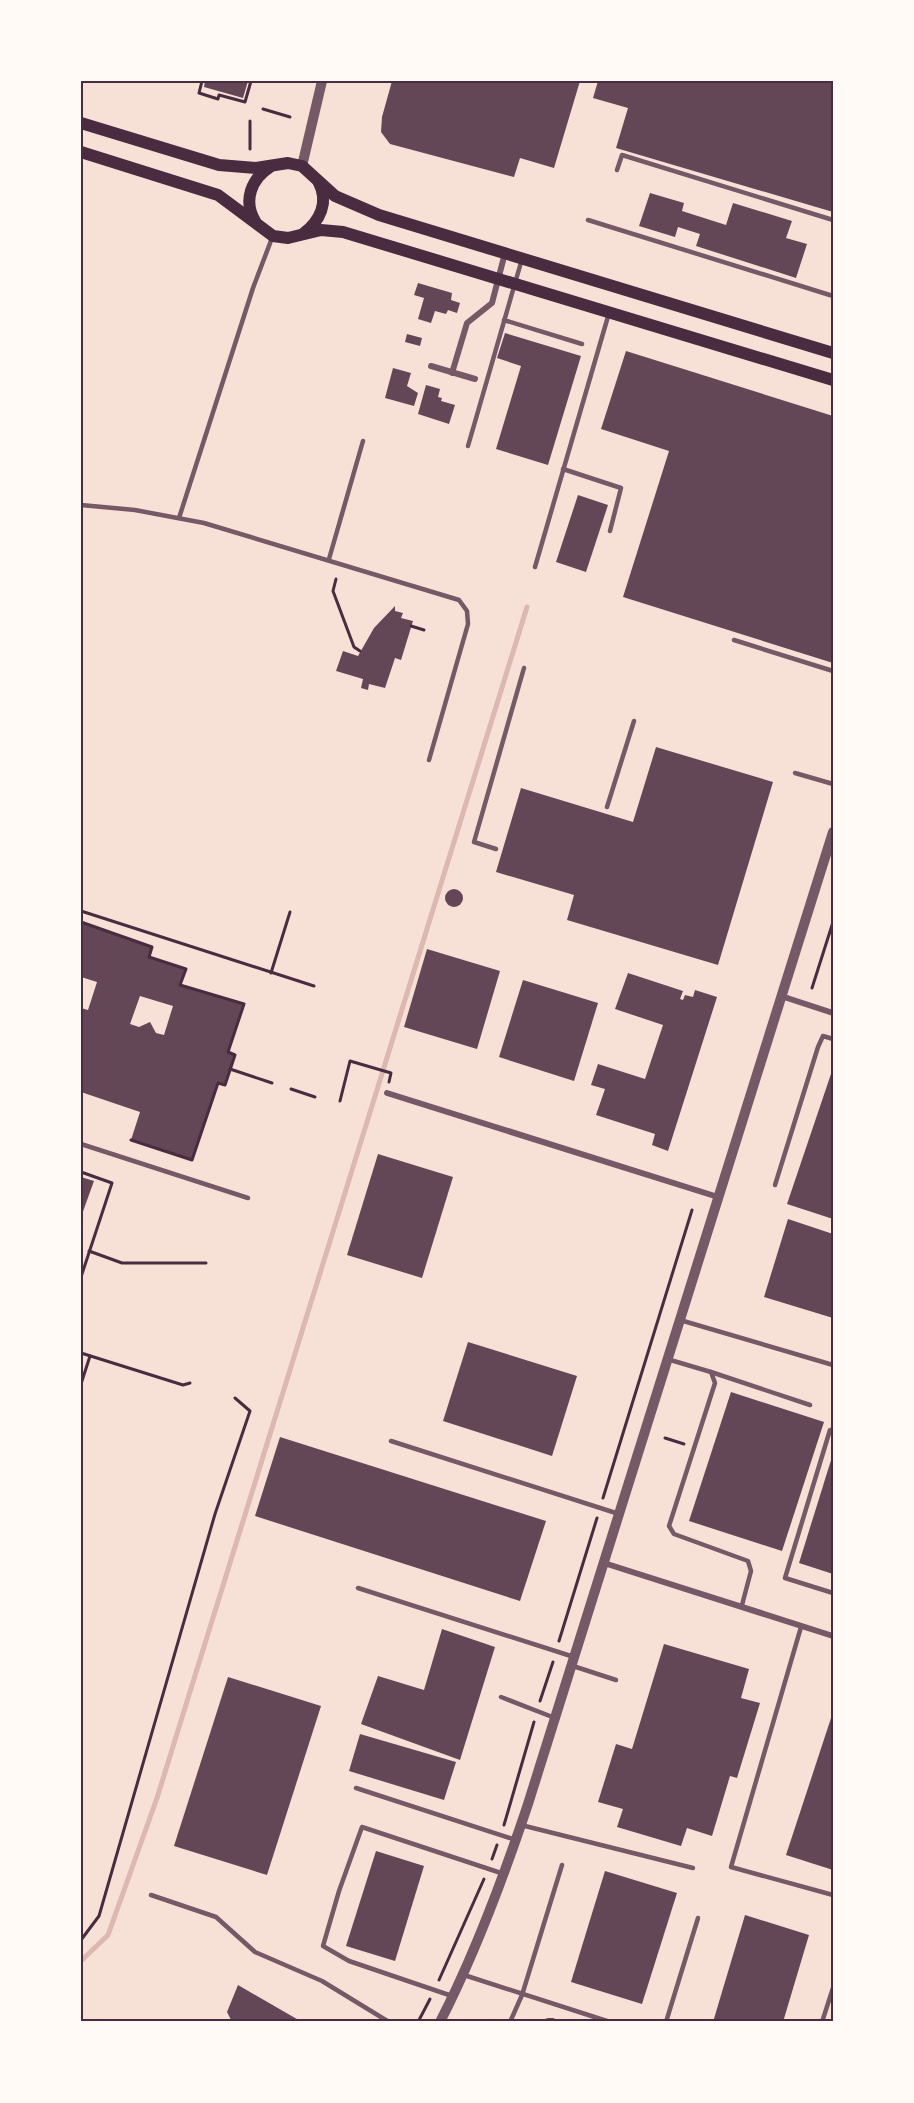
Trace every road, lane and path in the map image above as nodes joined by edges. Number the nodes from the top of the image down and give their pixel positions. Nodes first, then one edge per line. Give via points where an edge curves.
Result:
1 (202, 81) edge
2 (251, 81) edge
3 (322, 81) edge
4 (263, 109) dead end
5 (291, 117) dead end
6 (250, 121) dead end
7 (81, 123) edge
8 (250, 149) dead end
9 (81, 152) edge
10 (270, 166) junction
11 (302, 166) junction
12 (617, 170) dead end
13 (317, 180) junction
14 (588, 220) dead end
15 (833, 220) edge
16 (258, 225) junction
17 (304, 234) junction
18 (273, 236) junction
19 (505, 253) junction
20 (522, 258) junction
21 (498, 278) junction
22 (514, 283) junction
23 (833, 296) edge
24 (609, 312) junction
25 (504, 321) junction
26 (582, 344) dead end
27 (833, 353) edge
28 (431, 366) dead end
29 (452, 373) junction
30 (475, 379) dead end
31 (833, 380) edge
32 (363, 441) dead end
33 (468, 447) dead end
34 (563, 469) junction
35 (81, 505) edge
36 (179, 518) junction
37 (609, 531) dead end
38 (329, 559) junction
39 (535, 567) dead end
40 (336, 579) dead end
41 (411, 626) dead end
42 (424, 630) dead end
43 (734, 640) dead end
44 (360, 651) dead end
45 (524, 668) dead end
46 (833, 671) edge
47 (634, 722) dead end
48 (429, 760) dead end
49 (795, 773) dead end
50 (833, 784) edge
51 (607, 807) dead end
52 (833, 832) edge
53 (496, 849) dead end
54 (81, 911) edge
55 (290, 912) dead end
56 (81, 922) edge
57 (833, 922) edge
58 (271, 973) junction
59 (314, 986) dead end
60 (812, 988) dead end
61 (781, 996) junction
62 (833, 1013) edge
63 (833, 1039) edge
64 (230, 1070) junction
65 (391, 1073) dead end
66 (272, 1083) dead end
67 (291, 1089) dead end
68 (387, 1093) dead end
69 (315, 1097) dead end
70 (340, 1101) dead end
71 (131, 1140) dead end
72 (81, 1144) edge
73 (81, 1172) edge
74 (775, 1185) dead end
75 (718, 1197) junction
76 (248, 1198) dead end
77 (692, 1210) dead end
78 (89, 1251) junction
79 (206, 1263) dead end
80 (81, 1277) edge
81 (680, 1320) junction
82 (81, 1353) edge
83 (90, 1356) junction
84 (667, 1359) junction
85 (833, 1365) edge
86 (711, 1372) junction
87 (190, 1383) dead end
88 (81, 1384) edge
89 (235, 1398) dead end
90 (810, 1405) dead end
91 (833, 1431) edge
92 (391, 1441) dead end
93 (600, 1508) junction
94 (620, 1514) junction
95 (604, 1563) junction
96 (358, 1588) dead end
97 (833, 1593) edge
98 (742, 1605) junction
99 (801, 1627) junction
100 (833, 1636) edge
101 (556, 1651) junction
102 (573, 1661) junction
103 (616, 1680) dead end
104 (501, 1697) dead end
105 (537, 1711) junction
106 (555, 1718) junction
107 (356, 1788) dead end
108 (521, 1825) junction
109 (501, 1835) junction
110 (516, 1839) junction
111 (562, 1865) dead end
112 (693, 1868) dead end
113 (488, 1869) junction
114 (504, 1874) junction
115 (151, 1895) dead end
116 (833, 1895) edge
117 (698, 1918) dead end
118 (81, 1940) edge
119 (464, 1975) junction
120 (833, 1988) edge
121 (435, 1990) junction
122 (522, 1995) junction
123 (453, 1996) junction
124 (389, 2022) edge
125 (418, 2022) edge
126 (440, 2022) edge
127 (510, 2022) edge
128 (610, 2022) edge
129 (666, 2022) edge
130 (822, 2022) edge

1 - 2 path via 199,93 218,99 219,95 244,100
3 - 11 street
4 - 5 path
6 - 8 path
7 - 10 main road via 219,165
9 - 16 main road via 207,190 230,202
10 - 11 main road
10 - 16 main road via 255,180 249,197
11 - 13 main road
12 - 15 lane via 622,155
13 - 17 main road via 322,211
13 - 19 main road via 354,206
14 - 23 lane
16 - 18 main road
17 - 18 main road
17 - 21 main road via 321,230 343,232
18 - 36 lane
19 - 20 main road
19 - 21 street
20 - 22 lane
20 - 27 main road
21 - 22 main road
21 - 29 street via 492,303 467,323
22 - 24 main road
22 - 25 lane
24 - 31 main road
24 - 34 lane
25 - 26 lane
25 - 33 lane
28 - 29 street
29 - 30 street
32 - 38 lane
34 - 37 lane via 621,488
34 - 39 lane
35 - 36 lane
36 - 38 lane
38 - 48 lane via 451,596 466,611 468,624
40 - 44 path via 333,591 354,647
41 - 42 path
43 - 46 lane
45 - 53 lane via 474,842
47 - 51 lane
49 - 50 lane
52 - 61 street
54 - 58 path
55 - 58 path
56 - 64 path via 152,947 149,957 186,969 180,985 244,1004 228,1052 235,1055
57 - 60 path
58 - 59 path
61 - 62 street
61 - 75 street
63 - 74 lane via 824,1036 818,1047
64 - 66 path
64 - 71 path via 225,1085 218,1083 192,1160
65 - 70 path via 350,1061
67 - 69 path
68 - 75 street
72 - 76 lane
73 - 78 path via 112,1183
75 - 81 street
77 - 93 path
78 - 79 path via 122,1263
78 - 80 path
81 - 84 street
81 - 85 lane
82 - 83 path
83 - 87 path via 183,1385
83 - 88 path
84 - 86 lane
84 - 94 street
86 - 90 lane
86 - 98 lane via 715,1383 669,1526 674,1534 748,1561 751,1571
89 - 118 path via 250,1411 215,1514 99,1916
91 - 97 lane via 830,1430 785,1578
92 - 93 lane
93 - 94 lane
93 - 101 path
94 - 95 street
95 - 98 street
95 - 102 street
96 - 101 lane
98 - 99 street
99 - 100 street
99 - 116 lane via 731,1867
101 - 102 lane
101 - 105 path
102 - 103 lane
102 - 106 street
104 - 105 lane
105 - 106 lane
105 - 109 path
106 - 108 street
107 - 109 lane
108 - 110 street
108 - 112 lane
109 - 110 lane
109 - 113 path
110 - 114 street
111 - 122 lane
113 - 114 lane
113 - 121 path
113 - 121 lane via 362,1827 323,1946 349,1960
114 - 119 street
115 - 124 lane via 216,1917 255,1952 322,1981
117 - 129 lane
119 - 122 lane
119 - 123 street
120 - 130 lane
121 - 123 lane
121 - 125 path
122 - 127 lane
122 - 128 lane
123 - 126 street

